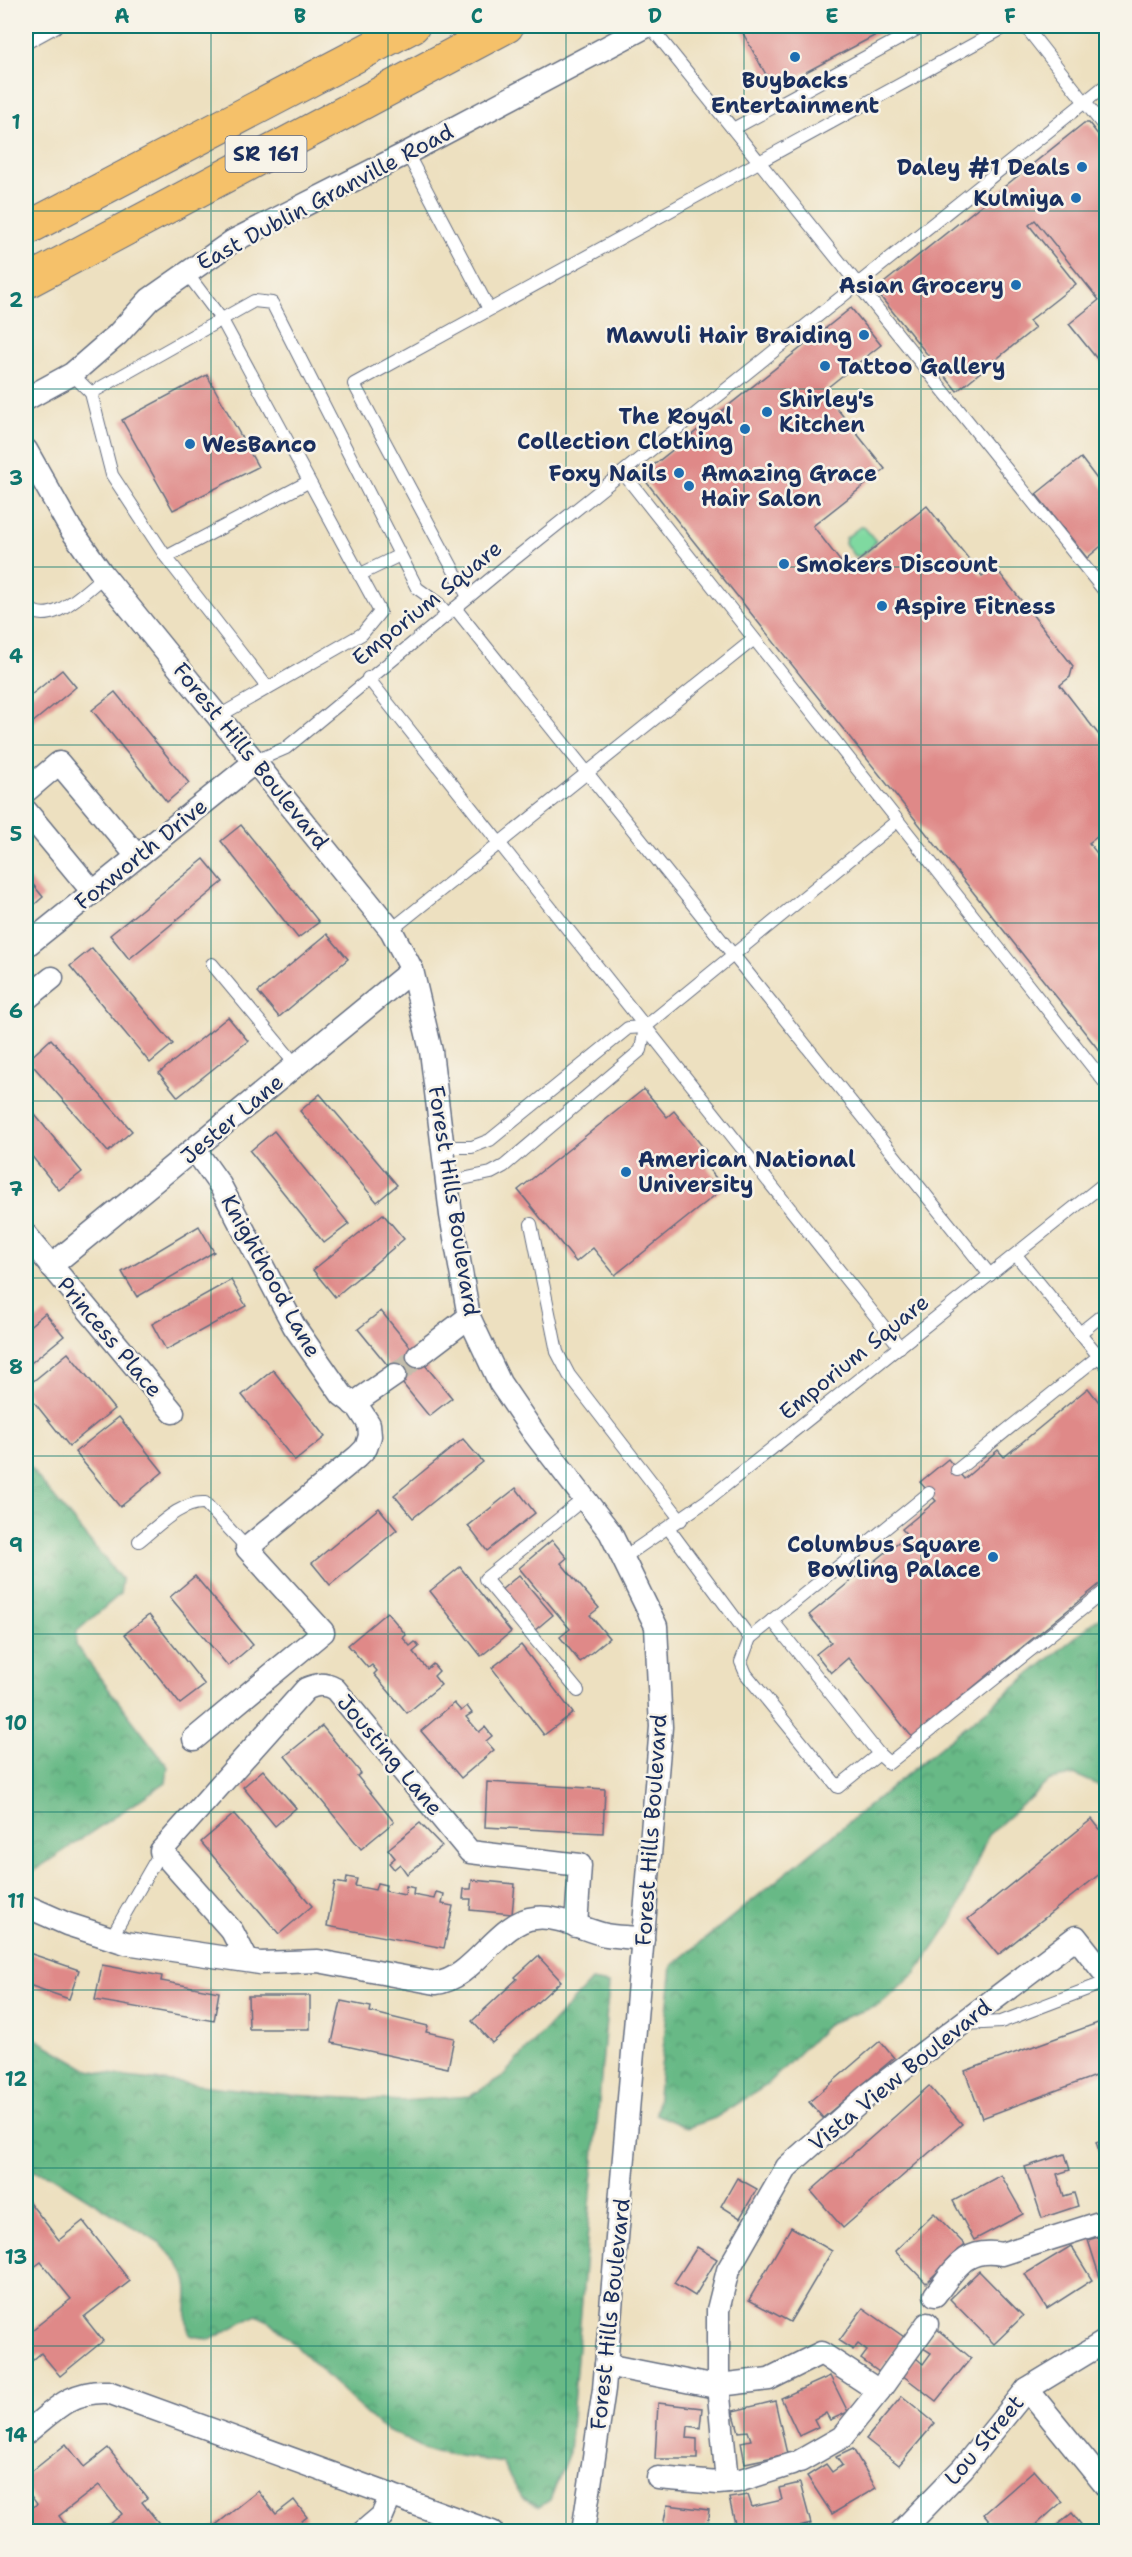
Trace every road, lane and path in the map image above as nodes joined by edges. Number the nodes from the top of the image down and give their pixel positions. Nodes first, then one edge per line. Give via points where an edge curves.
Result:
1 (57, 26) edge
2 (413, 26) edge
3 (507, 26) edge
4 (648, 26) edge
5 (923, 26) edge
6 (1007, 26) edge
7 (1025, 26) edge
8 (26, 43) edge
9 (1107, 85) edge
10 (288, 91) junction
11 (1085, 102) junction
12 (733, 129) junction
13 (1107, 129) edge
14 (407, 153) junction
15 (759, 162) junction
16 (26, 229) edge
17 (26, 251) edge
18 (186, 272) junction
19 (26, 282) edge
20 (858, 285) junction
21 (489, 309) junction
22 (222, 320) junction
23 (72, 374) junction
24 (91, 393) junction
25 (26, 399) edge
26 (26, 450) edge
27 (624, 474) junction
28 (308, 482) junction
29 (400, 555) junction
30 (166, 557) junction
31 (359, 575) junction
32 (104, 576) junction
33 (1107, 593) edge
34 (468, 597) junction
35 (26, 604) edge
36 (451, 611) junction
37 (754, 639) junction
38 (368, 678) junction
39 (267, 687) junction
40 (219, 716) junction
41 (256, 761) junction
42 (587, 773) junction
43 (26, 791) edge
44 (26, 811) edge
45 (897, 821) junction
46 (500, 843) junction
47 (137, 856) junction
48 (93, 892) junction
49 (391, 930) junction
50 (26, 946) edge
51 (733, 955) junction
52 (212, 964) dead end
53 (411, 970) junction
54 (52, 978) dead end
55 (26, 999) edge
56 (645, 1027) junction
57 (296, 1065) junction
58 (1107, 1084) edge
59 (444, 1147) junction
60 (195, 1150) junction
61 (448, 1182) junction
62 (1107, 1182) edge
63 (531, 1224) dead end
64 (26, 1235) edge
65 (1016, 1255) junction
66 (51, 1266) junction
67 (990, 1275) junction
68 (1107, 1312) edge
69 (469, 1317) junction
70 (1080, 1333) junction
71 (900, 1347) junction
72 (418, 1356) tunnel mouth
73 (1103, 1361) edge
74 (395, 1375) tunnel mouth
75 (353, 1404) junction
76 (173, 1412) dead end
77 (957, 1470) dead end
78 (929, 1493) dead end
79 (586, 1497) junction
80 (681, 1520) junction
81 (669, 1529) junction
82 (139, 1540) dead end
83 (247, 1548) junction
84 (623, 1558) junction
85 (1107, 1590) edge
86 (772, 1620) junction
87 (750, 1638) junction
88 (578, 1691) dead end
89 (194, 1739) dead end
90 (879, 1754) junction
91 (161, 1851) junction
92 (26, 1906) edge
93 (576, 1926) junction
94 (111, 1938) junction
95 (643, 1939) junction
96 (247, 1960) junction
97 (1107, 1975) edge
98 (1107, 1982) edge
99 (963, 2024) junction
100 (1107, 2221) edge
101 (935, 2295) dead end
102 (927, 2324) dead end
103 (1107, 2341) edge
104 (606, 2365) junction
105 (718, 2385) junction
106 (1027, 2389) junction
107 (879, 2391) junction
108 (26, 2433) edge
109 (658, 2478) dead end
110 (727, 2482) junction
111 (1107, 2486) edge
112 (391, 2495) junction
113 (370, 2529) edge
114 (492, 2532) edge
115 (583, 2532) edge
116 (901, 2532) edge

1 - 8 lane
2 - 10 main road, SR 161
3 - 19 main road, SR 161
4 - 12 lane
4 - 14 street, East Dublin Granville Road
5 - 12 lane
6 - 15 lane
7 - 11 lane
9 - 11 lane, Emporium Square
10 - 16 main road, SR 161
10 - 17 main road via 132,192
11 - 13 lane
11 - 20 lane, Emporium Square
12 - 15 lane
14 - 18 street, East Dublin Granville Road via 234,241
14 - 21 lane
15 - 20 lane
15 - 21 lane
18 - 22 lane
18 - 23 street, East Dublin Granville Road via 150,299 117,335
20 - 27 lane, Emporium Square
20 - 33 lane
21 - 34 lane via 354,384
22 - 24 lane
22 - 28 lane
22 - 29 lane via 254,301 272,303
23 - 24 lane
23 - 25 street, East Dublin Granville Road
24 - 30 lane via 112,475
26 - 32 street, Forest Hills Boulevard via 70,528
27 - 34 lane, Emporium Square
27 - 37 lane
28 - 30 lane
28 - 31 lane
29 - 31 lane
29 - 36 lane via 417,588
30 - 39 lane
31 - 39 lane via 380,612 362,634
32 - 35 lane via 54,614 39,614
32 - 40 street, Forest Hills Boulevard
34 - 36 lane, Emporium Square
36 - 38 lane, Emporium Square
36 - 42 lane
37 - 42 lane
37 - 45 lane
38 - 41 lane, Emporium Square via 286,748
38 - 46 lane
39 - 40 lane
40 - 41 street, Forest Hills Boulevard
41 - 47 street, Foxworth Drive
41 - 49 street, Forest Hills Boulevard
42 - 46 lane
42 - 51 lane
43 - 47 street via 59,763
44 - 48 street
45 - 51 lane
45 - 58 lane
46 - 49 lane
46 - 56 lane
47 - 48 street, Foxworth Drive
48 - 50 street, Foxworth Drive
49 - 53 street, Forest Hills Boulevard
51 - 56 lane
51 - 67 lane
52 - 57 lane
53 - 57 street, Jester Lane
53 - 59 street, Forest Hills Boulevard via 431,1051
54 - 55 street
56 - 59 lane via 628,1028 490,1140 472,1147
56 - 61 lane via 642,1050 504,1166
56 - 71 lane
57 - 60 street, Jester Lane
59 - 61 street, Forest Hills Boulevard
60 - 66 street, Jester Lane
60 - 75 street, Knighthood Lane via 220,1185 294,1326 342,1395
61 - 69 street, Forest Hills Boulevard
62 - 65 lane, Emporium Square
63 - 80 lane via 556,1352 569,1375
64 - 66 street, Princess Place
65 - 67 lane, Emporium Square
65 - 70 lane
66 - 76 street, Princess Place
67 - 71 lane, Emporium Square
68 - 70 lane
69 - 72 street
69 - 79 street, Forest Hills Boulevard via 500,1383
70 - 73 lane
71 - 80 lane, Emporium Square
73 - 77 lane
74 - 75 street
75 - 83 street, Knighthood Lane via 369,1424 366,1448
78 - 86 lane
79 - 84 street, Forest Hills Boulevard
79 - 88 lane via 485,1579
80 - 81 lane, Emporium Square
81 - 84 lane, Emporium Square
81 - 87 lane
82 - 83 lane via 195,1502 214,1510
83 - 89 street via 322,1632
84 - 95 street, Forest Hills Boulevard via 656,1626 661,1718
85 - 90 lane via 889,1762
86 - 87 lane
86 - 90 lane
87 - 90 lane via 741,1662 746,1674 838,1787
91 - 93 street, Jousting Lane via 306,1689 325,1684 335,1689 470,1852 580,1865
91 - 94 lane
91 - 96 street via 232,1931
92 - 94 street
93 - 95 street via 606,1935
93 - 96 street via 552,1919 525,1921 445,1982 318,1960
94 - 96 street
95 - 104 street, Forest Hills Boulevard
97 - 99 street, Vista View Boulevard via 1076,1937
98 - 99 lane via 1001,2022
99 - 105 street, Vista View Boulevard via 868,2095 787,2167 728,2270 718,2310
100 - 101 street via 1002,2254 985,2251 969,2255
102 - 107 street
103 - 106 street, Lou Street
104 - 105 street
104 - 115 street, Forest Hills Boulevard
105 - 107 street via 769,2379 821,2353
105 - 110 street, Vista View Boulevard
106 - 111 street
106 - 116 street, Lou Street via 963,2468
107 - 110 street via 842,2437 796,2463
108 - 112 street via 70,2399 88,2391 108,2392
109 - 110 street
112 - 113 street via 382,2516
112 - 114 street

